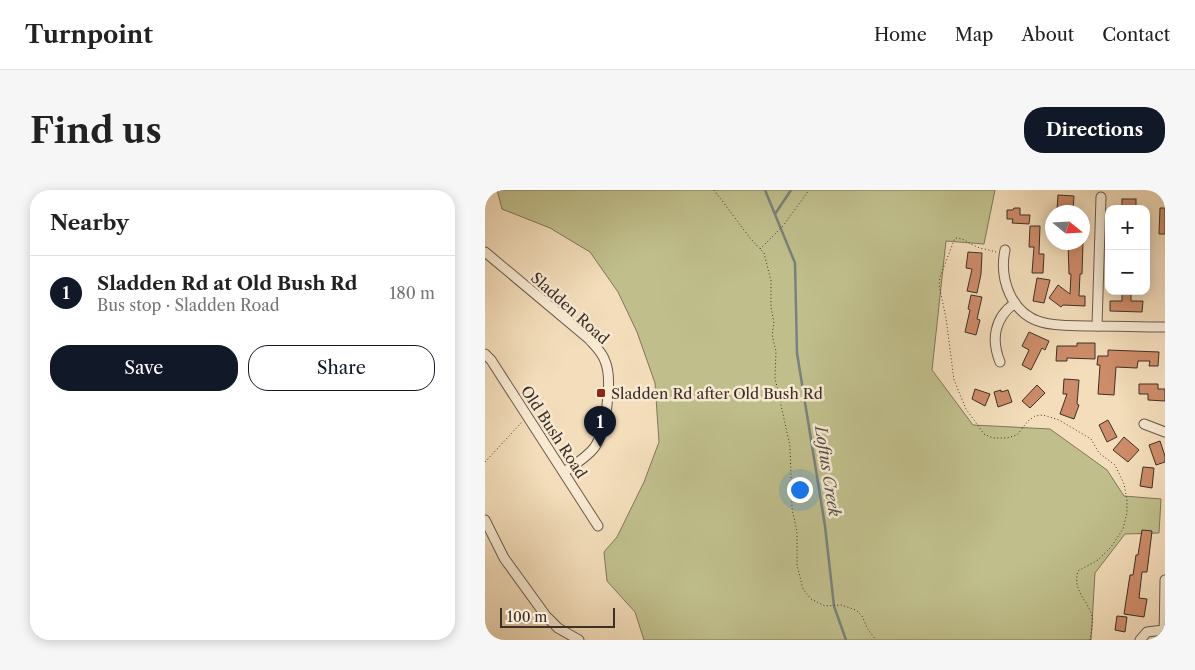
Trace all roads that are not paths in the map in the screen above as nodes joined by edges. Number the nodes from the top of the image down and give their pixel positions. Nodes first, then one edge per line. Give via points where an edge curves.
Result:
1 (1101, 198) dead end
2 (485, 252) edge
3 (1005, 252) road end
4 (1015, 303) junction
5 (1097, 326) junction
6 (1165, 327) edge
7 (485, 354) edge
8 (1000, 362) dead end
9 (1144, 424) dead end
10 (1165, 432) edge
11 (564, 472) junction
12 (485, 520) edge
13 (597, 526) dead end
14 (488, 533) edge
15 (1165, 580) edge
16 (1164, 635) edge
17 (579, 640) edge
18 (1140, 640) edge

1 - 5 street
2 - 11 street, Sladden Road via 589,339 605,361 609,387 599,440 585,458
3 - 4 street via 1005,281
4 - 5 street via 1040,322
4 - 8 street via 1002,315 996,332 995,350
5 - 6 street
7 - 11 street, Old Bush Road
9 - 10 street
11 - 13 street, Old Bush Road
12 - 14 street
14 - 17 street via 546,616 558,628
15 - 16 street
16 - 18 street via 1147,632

